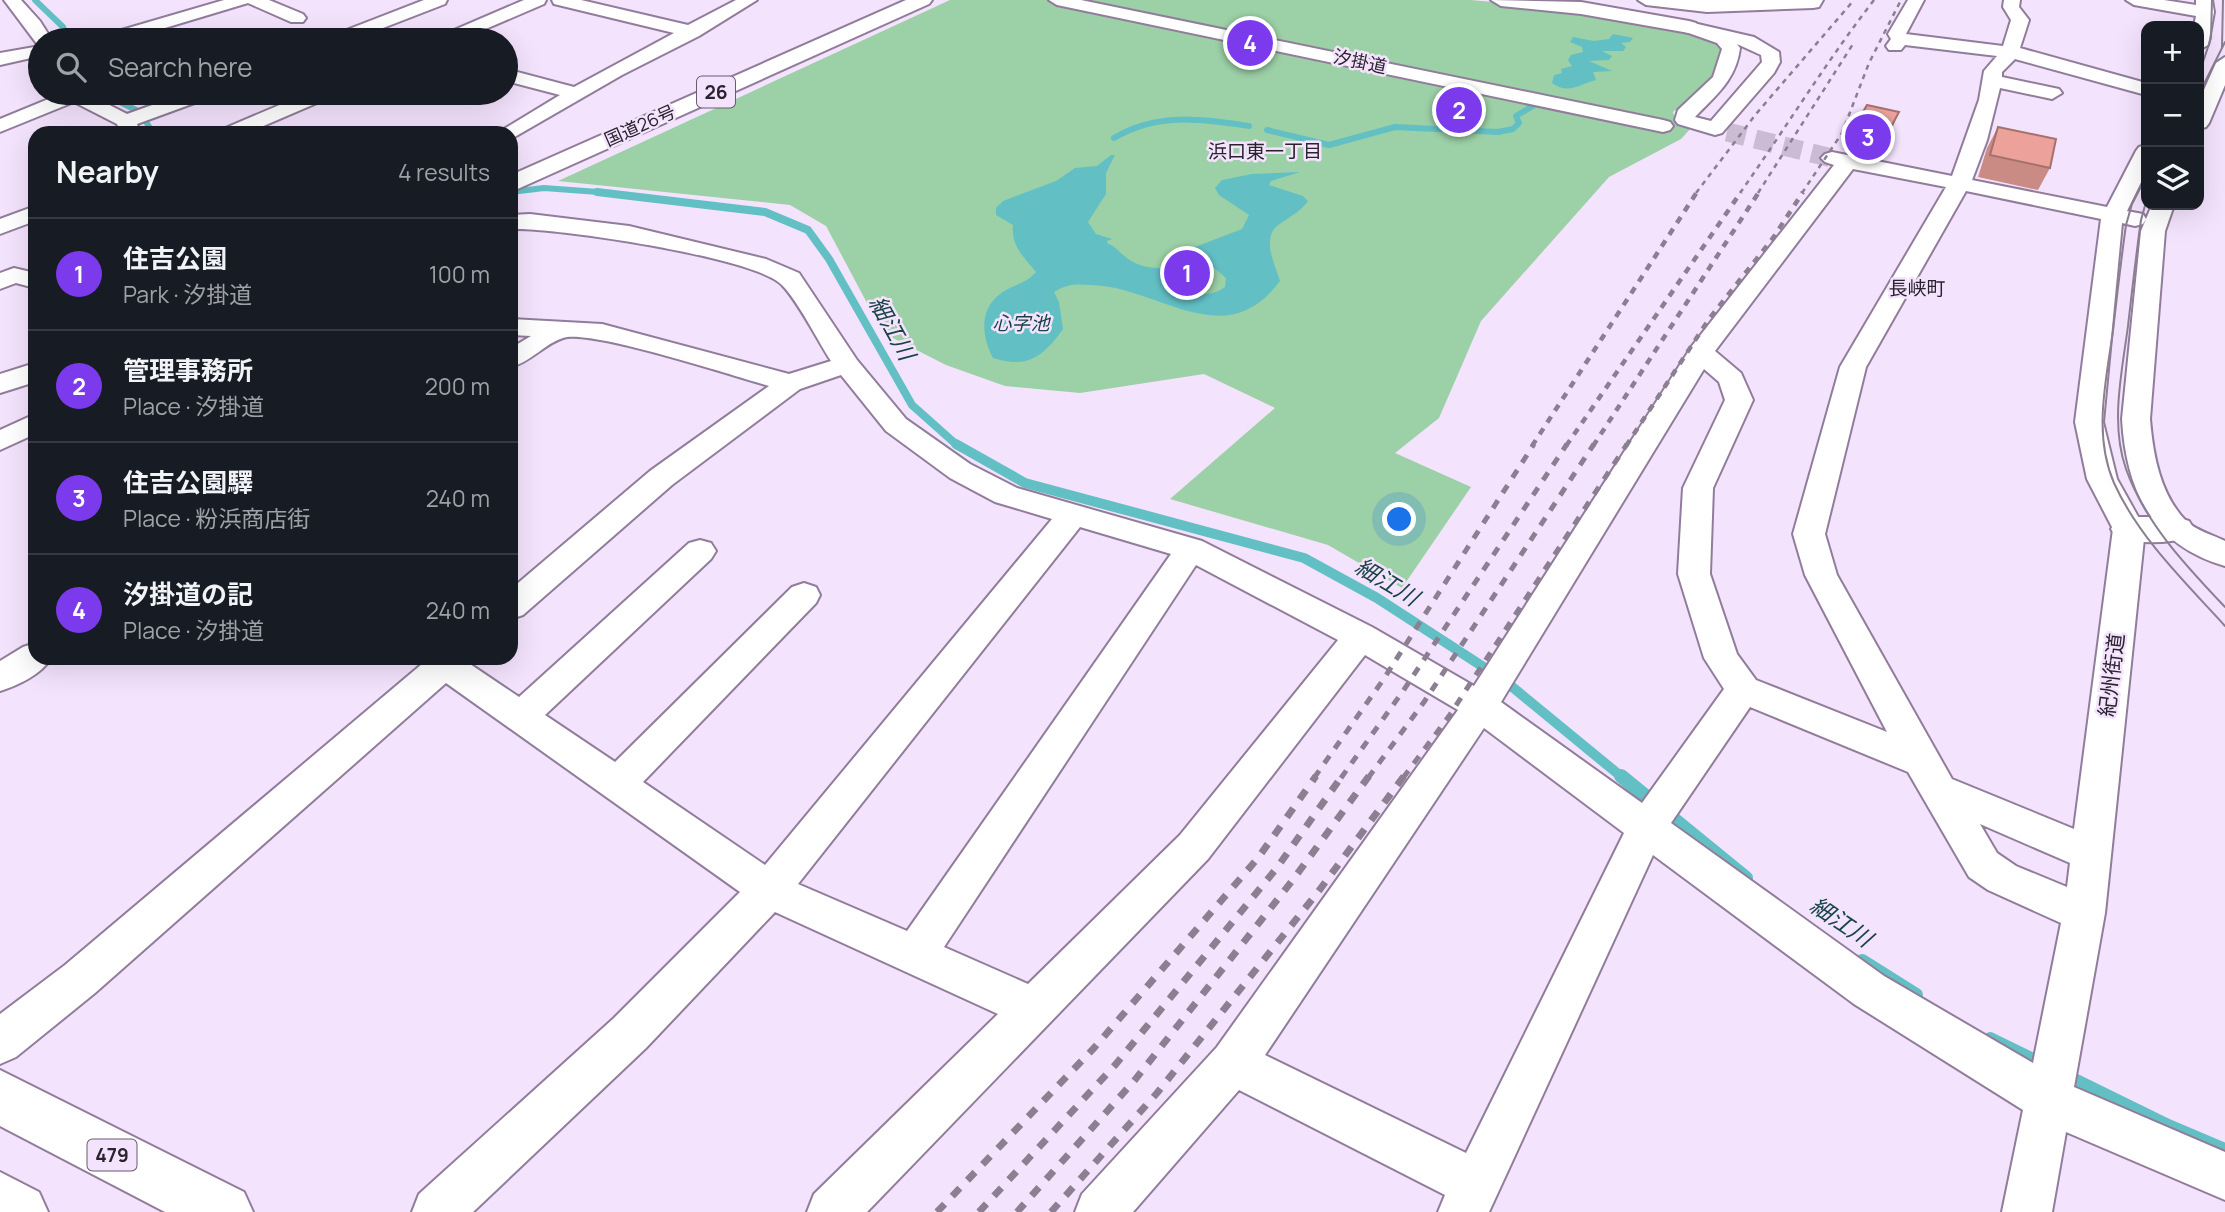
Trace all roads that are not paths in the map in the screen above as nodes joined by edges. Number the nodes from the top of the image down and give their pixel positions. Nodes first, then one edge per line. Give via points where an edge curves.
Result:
1 (12, 0) edge
2 (242, 0) edge
3 (254, 0) edge
4 (438, 0) edge
5 (538, 0) edge
6 (560, 0) edge
7 (749, 0) edge
8 (881, 0) edge
9 (922, 0) edge
10 (1057, 0) edge
11 (1501, 0) edge
12 (1916, 0) edge
13 (2012, 0) edge
14 (2134, 0) edge
15 (1657, 1) edge
16 (1814, 2) edge
17 (163, 6) dead end
18 (2205, 6) edge
19 (185, 17) junction
20 (297, 18) dead end
21 (1689, 27) junction
22 (35, 28) edge
23 (147, 28) edge
24 (367, 28) edge
25 (474, 28) edge
26 (692, 32) junction
27 (12, 33) dead end
28 (28, 33) edge
29 (28, 53) edge
30 (2010, 53) junction
31 (0, 59) edge
32 (1730, 62) junction
33 (2225, 63) edge
34 (1767, 69) junction
35 (518, 78) edge
36 (1992, 81) junction
37 (2141, 88) edge
38 (2052, 93) dead end
39 (577, 94) junction
40 (48, 105) edge
41 (94, 105) edge
42 (172, 105) edge
43 (296, 105) edge
44 (2204, 111) edge
45 (130, 124) edge
46 (0, 126) edge
47 (246, 126) edge
48 (1663, 126) dead end
49 (518, 129) edge
50 (2141, 160) edge
51 (518, 163) edge
52 (518, 181) edge
53 (1960, 182) junction
54 (2113, 214) junction
55 (2159, 214) edge
56 (28, 216) edge
57 (518, 222) edge
58 (0, 227) edge
59 (28, 279) edge
60 (0, 282) edge
61 (518, 327) edge
62 (559, 328) junction
63 (1700, 352) junction
64 (28, 353) edge
65 (518, 354) edge
66 (0, 363) edge
67 (847, 365) junction
68 (28, 374) edge
69 (790, 383) junction
70 (0, 384) edge
71 (1074, 513) junction
72 (2129, 529) junction
73 (2176, 529) junction
74 (1191, 549) junction
75 (700, 551) dead end
76 (2225, 555) edge
77 (804, 595) dead end
78 (518, 601) edge
79 (1360, 636) junction
80 (28, 660) edge
81 (439, 665) edge
82 (452, 665) edge
83 (0, 678) edge
84 (1492, 687) junction
85 (1743, 689) junction
86 (521, 716) junction
87 (1931, 776) junction
88 (617, 784) junction
89 (1647, 827) junction
90 (2091, 854) junction
91 (769, 890) junction
92 (2084, 913) junction
93 (915, 955) junction
94 (1034, 1008) junction
95 (0, 1042) edge
96 (1233, 1063) junction
97 (2052, 1075) junction
98 (0, 1097) edge
99 (2225, 1176) edge
100 (1469, 1198) edge
101 (0, 1201) edge
102 (19, 1212) edge
103 (224, 1212) edge
104 (437, 1212) edge
105 (832, 1212) edge
106 (1100, 1212) edge
107 (2027, 1212) edge

1 - 22 street
2 - 19 street
3 - 20 street
4 - 24 street
5 - 25 street
6 - 26 street
7 - 26 street
8 - 51 main road, 国道26号 / 26
9 - 52 main road, 国道26号 / 26
10 - 48 street, 汐掛道
11 - 21 main road
12 - 30 street via 1897,34 1898,43
13 - 30 street via 2011,7 2020,20
14 - 18 street
15 - 16 street via 1707,7
17 - 19 street
19 - 23 street
21 - 32 street via 1723,39 1731,48
21 - 34 street via 1748,41 1770,52
26 - 39 street
27 - 28 street
29 - 31 street
30 - 36 street via 1993,71
30 - 37 street
32 - 34 street via 1749,61
32 - 34 street via 1726,75 1685,114 1685,120 1721,131
33 - 44 street
35 - 39 street
36 - 38 street
36 - 53 street via 1977,141
39 - 49 street
40 - 46 street
41 - 45 street
42 - 45 street
43 - 47 street
50 - 54 street
53 - 54 street
53 - 63 street via 1840,160
53 - 87 street via 1853,367 1809,534 1821,575
54 - 55 street
54 - 72 street via 2089,422 2102,479
55 - 73 street via 2136,419 2138,450 2149,488
56 - 58 street
57 - 67 street via 629,233 758,264 790,278
59 - 60 street via 14,275
61 - 62 street
62 - 65 street
62 - 69 street via 602,332
63 - 84 street
63 - 85 street via 1731,379 1740,400 1698,488 1694,574 1721,658
64 - 66 main road
67 - 69 street
67 - 71 street via 895,425 960,471 1006,495
68 - 70 main road
69 - 78 street via 662,478
71 - 74 street
71 - 91 street
72 - 73 main road
72 - 90 street, 紀州街道
73 - 76 street
74 - 79 street
74 - 93 street
75 - 86 street
77 - 88 street
79 - 84 street
79 - 94 street via 1194,847
80 - 83 street
81 - 95 street via 80,979
82 - 86 street
84 - 89 street
84 - 96 street
85 - 87 street
85 - 89 street
86 - 88 street
87 - 90 street
87 - 92 street via 1983,865 2002,878
88 - 91 street
89 - 97 street via 1869,990
89 - 100 street
90 - 92 street, 紀州街道
91 - 93 street
91 - 104 street via 630,1033
92 - 97 street, 紀州街道
93 - 94 street
94 - 105 street
96 - 100 street
96 - 106 street
97 - 99 street via 2095,1122
97 - 107 street, 紀州街道
98 - 103 main road, 479
101 - 102 main road

